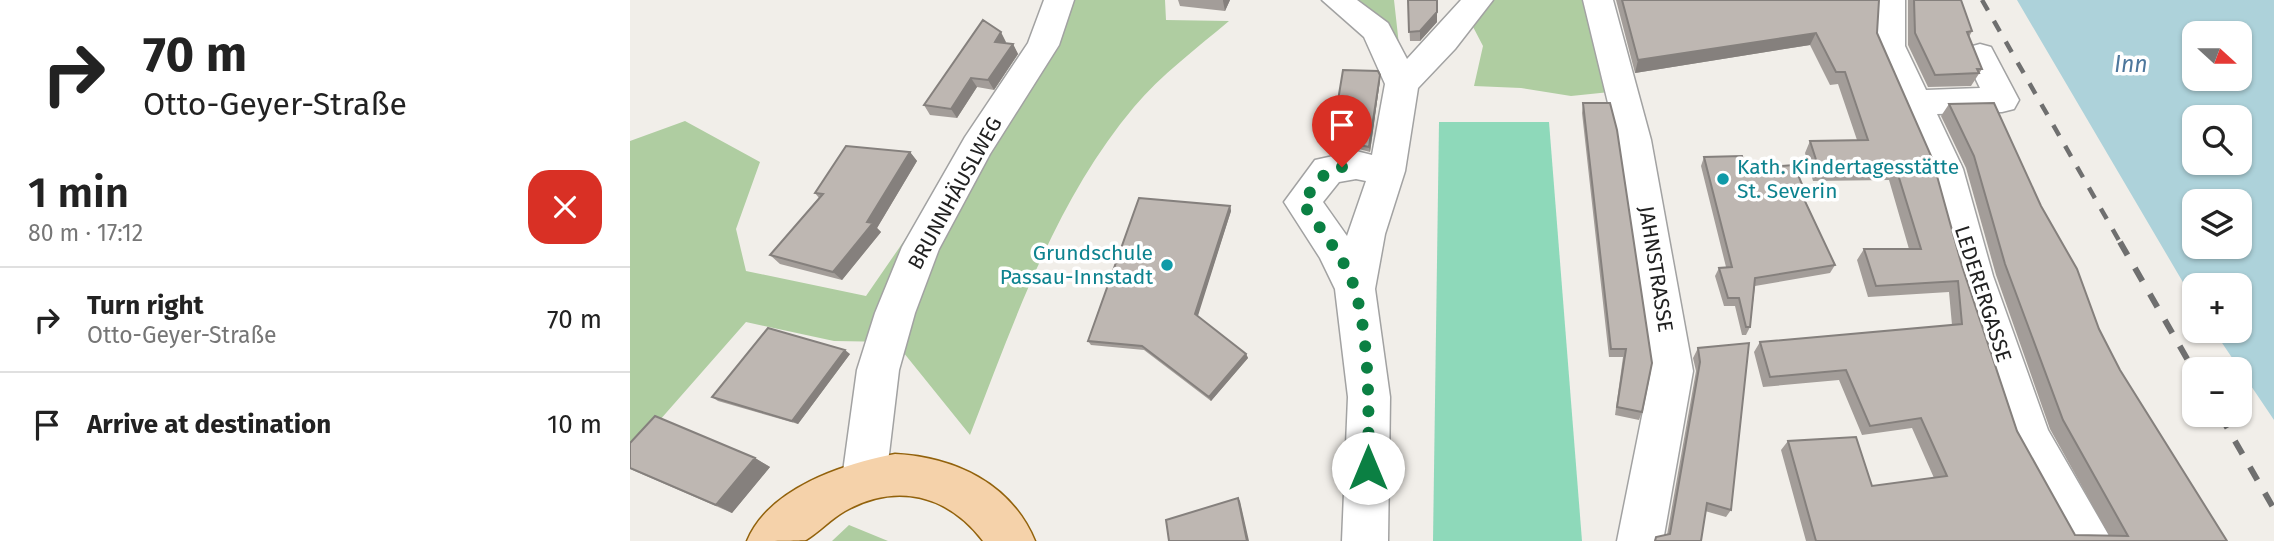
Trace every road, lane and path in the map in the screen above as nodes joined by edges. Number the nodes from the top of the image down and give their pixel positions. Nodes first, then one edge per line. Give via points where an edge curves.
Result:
1 (1059, 0) edge
2 (1336, 0) edge
3 (1478, 0) edge
4 (1598, 0) edge
5 (1890, 0) edge
6 (1980, 55) edge
7 (1402, 84) junction
8 (1916, 102) junction
9 (1387, 171) junction
10 (1355, 289) junction
11 (864, 479) junction
12 (770, 541) edge
13 (1012, 541) edge
14 (1365, 541) edge
15 (1640, 541) edge
16 (2089, 541) edge

1 - 11 street, BRUNNHÄUSLWEG via 1043,45 921,247 878,370
2 - 7 street via 1377,31
3 - 7 street
4 - 15 street, JAHNSTRASSE via 1634,139 1672,371
5 - 8 street, LEDERERGASSE via 1889,46
6 - 8 street via 2002,100
7 - 9 street
8 - 16 street, LEDERERGASSE via 1945,169 1974,276 2030,439
9 - 10 street via 1366,234
9 - 10 street via 1356,165 1328,170 1302,202
10 - 14 street via 1369,397
11 - 12 main road via 822,498
11 - 13 main road via 901,473 931,476 965,492 997,516

